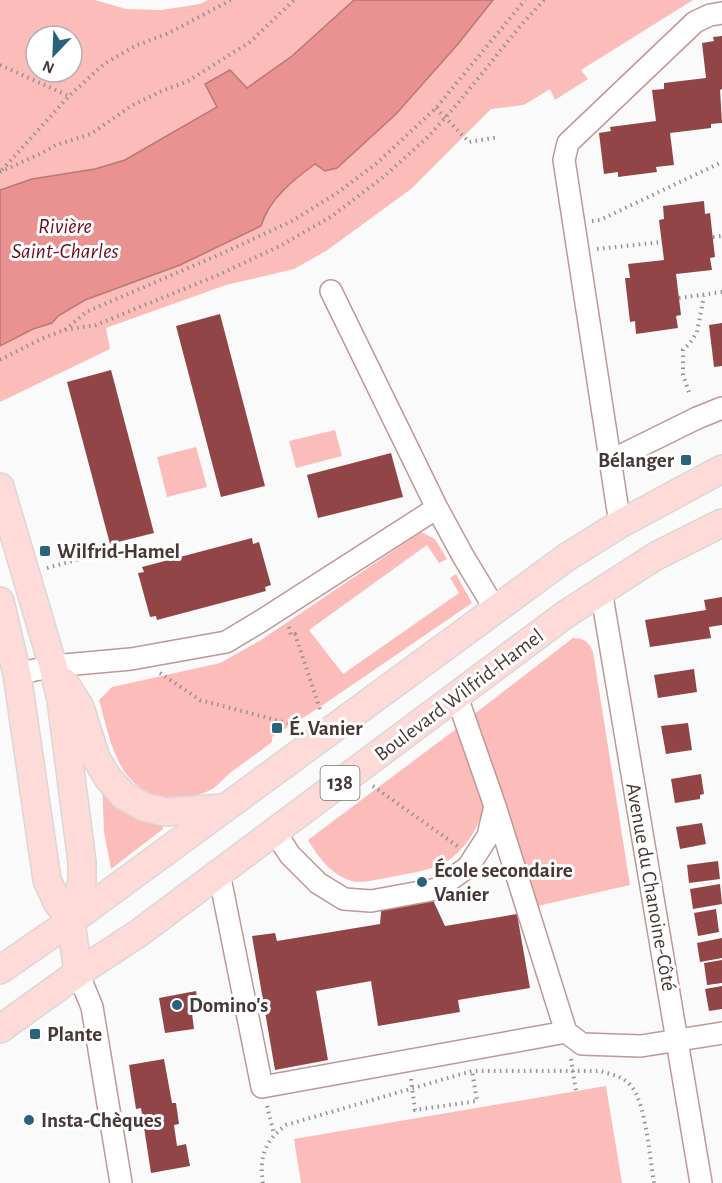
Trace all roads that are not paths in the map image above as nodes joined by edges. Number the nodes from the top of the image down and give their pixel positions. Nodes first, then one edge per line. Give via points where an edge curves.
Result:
1 (722, 13) edge
2 (331, 291) dead end
3 (722, 408) edge
4 (610, 461) junction
5 (722, 469) edge
6 (1, 495) edge
7 (437, 508) junction
8 (722, 522) edge
9 (620, 524) junction
10 (601, 590) junction
11 (0, 601) edge
12 (495, 609) junction
13 (53, 666) junction
14 (17, 674) junction
15 (457, 697) junction
16 (495, 806) junction
17 (223, 808) junction
18 (275, 832) junction
19 (219, 873) junction
20 (72, 921) junction
21 (0, 970) edge
22 (78, 973) junction
23 (0, 1029) edge
24 (722, 1033) edge
25 (574, 1038) junction
26 (678, 1041) junction
27 (121, 1183) edge
28 (701, 1183) edge

1 - 4 street via 695,22 568,143 564,160
2 - 7 street
3 - 4 street
4 - 9 street
5 - 9 main road, 138
6 - 13 main road
7 - 12 street
7 - 13 street via 226,642 138,658
8 - 10 main road, Boulevard Wilfrid-Hamel / 138
9 - 12 main road, 138
10 - 15 main road, Boulevard Wilfrid-Hamel / 138
10 - 26 street, Avenue du Chanoine-Côté
11 - 14 main road
12 - 17 main road, 138
13 - 14 street
13 - 17 main road via 80,707 96,758 123,795 144,807 165,812
13 - 20 main road via 69,748 82,862 82,881
14 - 20 main road via 47,880
15 - 16 street
15 - 18 main road, Boulevard Wilfrid-Hamel / 138
16 - 18 street via 488,836 468,867 437,889 370,902 344,899 318,883 290,855
16 - 25 street
17 - 20 main road, 138
18 - 19 main road, Boulevard Wilfrid-Hamel / 138
19 - 22 main road, Boulevard Wilfrid-Hamel / 138
19 - 25 street via 262,1087 469,1049
20 - 21 main road, 138
20 - 22 main road
22 - 23 main road, Boulevard Wilfrid-Hamel / 138
22 - 27 street via 92,1007
24 - 26 street
25 - 26 street via 641,1046
26 - 28 street, Avenue du Chanoine-Côté

